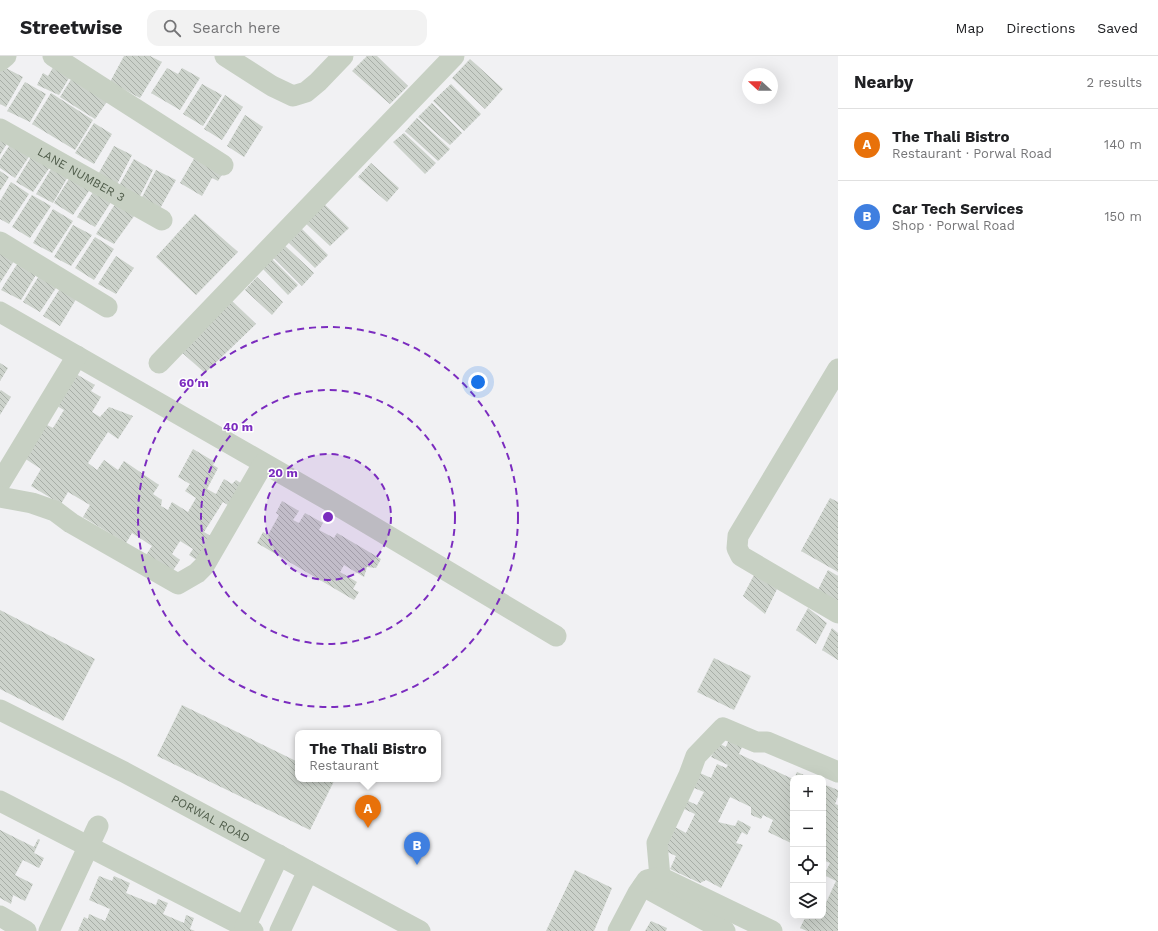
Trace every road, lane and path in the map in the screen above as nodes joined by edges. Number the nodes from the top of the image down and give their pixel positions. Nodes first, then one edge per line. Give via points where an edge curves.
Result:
1 (6, 56) edge
2 (53, 56) edge
3 (225, 56) edge
4 (343, 56) edge
5 (454, 56) edge
6 (0, 61) edge
7 (0, 129) edge
8 (223, 165) dead end
9 (162, 220) dead end
10 (0, 242) edge
11 (107, 307) dead end
12 (0, 312) edge
13 (77, 356) junction
14 (159, 363) dead end
15 (837, 371) edge
16 (264, 464) junction
17 (0, 483) edge
18 (0, 497) edge
19 (838, 613) edge
20 (556, 636) dead end
21 (0, 710) edge
22 (838, 772) edge
23 (0, 801) edge
24 (98, 826) dead end
25 (89, 847) junction
26 (279, 855) junction
27 (308, 871) junction
28 (651, 882) junction
29 (0, 916) edge
30 (249, 929) edge
31 (26, 931) edge
32 (49, 931) edge
33 (280, 931) edge
34 (420, 931) edge
35 (618, 931) edge
36 (725, 931) edge
37 (772, 931) edge

1 - 6 street
2 - 8 street
3 - 4 street via 272,86 293,96 306,92
5 - 14 street
7 - 9 street, LANE NUMBER 3
10 - 11 street
12 - 13 street
13 - 16 street
13 - 17 street
15 - 19 street via 738,536 737,548 741,556
16 - 18 street via 204,566 178,584 71,523 55,511 32,503
16 - 20 street
21 - 26 street, PORWAL ROAD via 124,772
22 - 28 street via 767,742 756,742 723,728 696,756 657,843
23 - 25 street
24 - 25 street
25 - 30 street
25 - 32 street
26 - 27 street, PORWAL ROAD
26 - 30 street
27 - 33 street
27 - 34 street, PORWAL ROAD
28 - 35 street via 638,893
28 - 36 street
28 - 37 street
29 - 31 street

